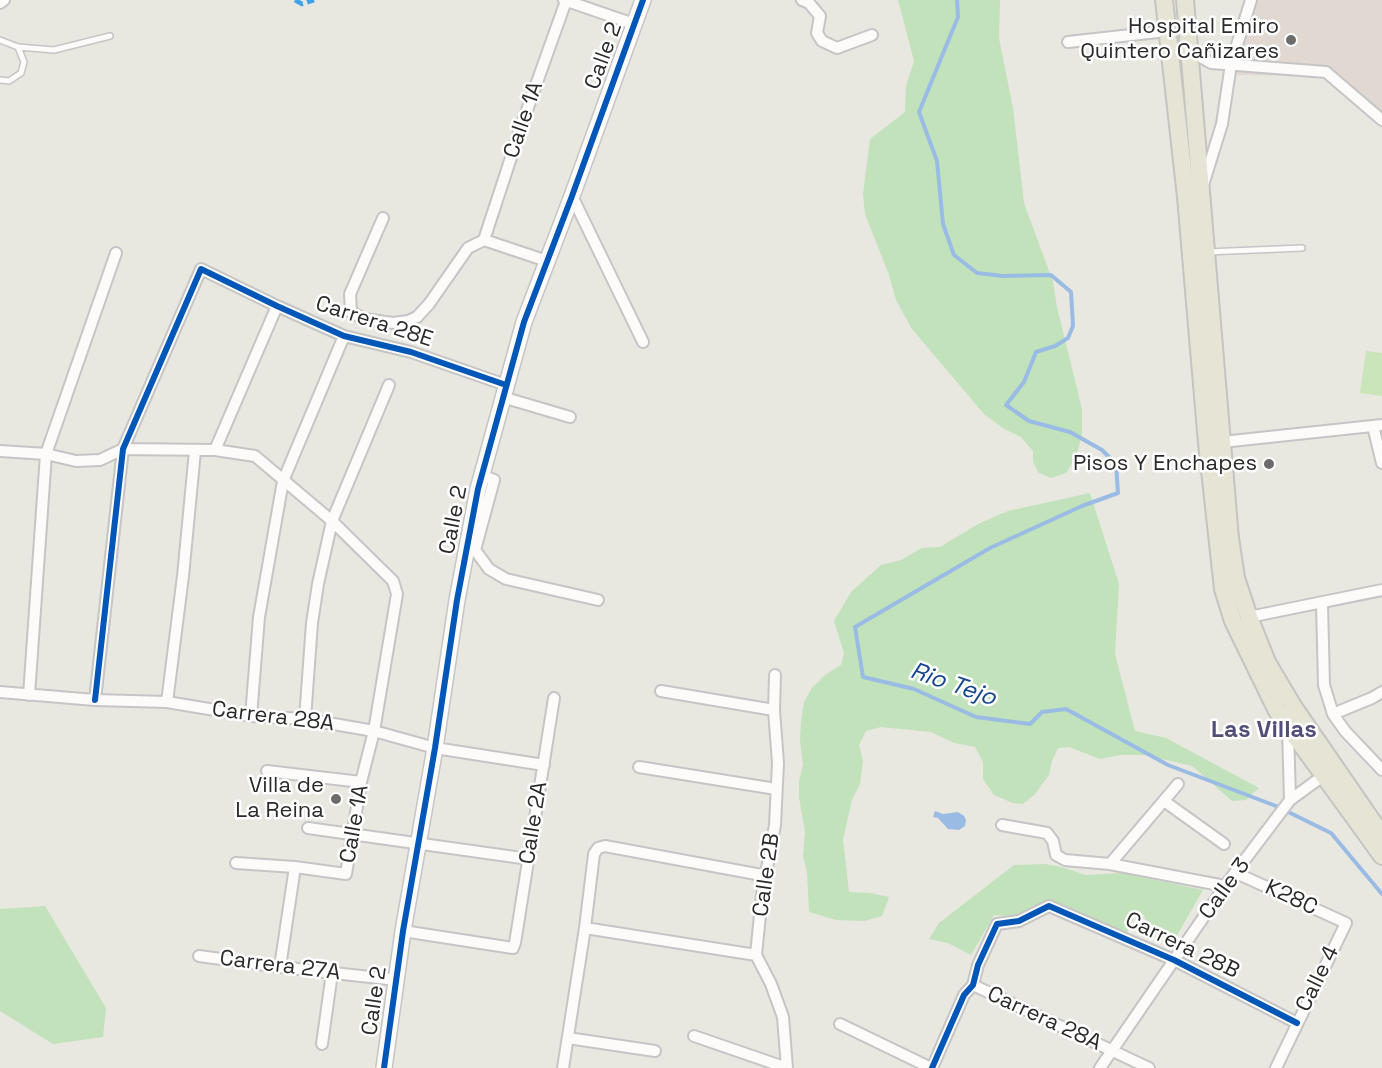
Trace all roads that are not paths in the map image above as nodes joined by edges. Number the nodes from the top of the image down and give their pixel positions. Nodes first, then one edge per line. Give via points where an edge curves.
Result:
1 (4, 0) edge
2 (565, 0) edge
3 (643, 0) edge
4 (802, 0) edge
5 (1164, 0) edge
6 (1185, 0) edge
7 (1251, 0) edge
8 (0, 3) edge
9 (634, 24) junction
10 (1167, 31) junction
11 (872, 35) dead end
12 (110, 36) dead end
13 (1, 42) edge
14 (1068, 42) dead end
15 (18, 47) junction
16 (1190, 51) junction
17 (1231, 64) junction
18 (0, 80) edge
19 (1382, 120) edge
20 (1201, 194) junction
21 (572, 196) junction
22 (383, 218) dead end
23 (484, 240) junction
24 (1302, 248) dead end
25 (1206, 252) junction
26 (116, 253) dead end
27 (547, 261) junction
28 (277, 306) junction
29 (344, 336) junction
30 (643, 342) dead end
31 (389, 385) dead end
32 (504, 391) junction
33 (570, 417) dead end
34 (1377, 425) edge
35 (1222, 442) junction
36 (123, 449) junction
37 (214, 450) junction
38 (0, 451) edge
39 (195, 451) junction
40 (46, 454) junction
41 (1382, 463) edge
42 (284, 481) junction
43 (483, 486) junction
44 (332, 521) junction
45 (1382, 590) edge
46 (598, 600) dead end
47 (1322, 603) junction
48 (1249, 617) junction
49 (775, 675) dead end
50 (661, 691) dead end
51 (0, 692) edge
52 (1382, 692) edge
53 (29, 695) junction
54 (554, 698) dead end
55 (94, 700) junction
56 (167, 702) junction
57 (774, 710) junction
58 (1333, 714) junction
59 (251, 716) junction
60 (305, 719) junction
61 (1288, 727) junction
62 (374, 731) junction
63 (435, 748) junction
64 (1377, 757) edge
65 (544, 765) junction
66 (639, 767) dead end
67 (1382, 770) edge
68 (267, 771) dead end
69 (1328, 772) junction
70 (361, 782) junction
71 (1178, 784) dead end
72 (776, 789) junction
73 (1164, 801) junction
74 (1289, 801) junction
75 (1002, 825) dead end
76 (308, 828) dead end
77 (354, 834) junction
78 (1382, 835) edge
79 (418, 844) junction
80 (1224, 844) dead end
81 (1382, 856) edge
82 (529, 859) junction
83 (236, 863) dead end
84 (1110, 864) junction
85 (295, 867) junction
86 (1236, 873) junction
87 (767, 876) junction
88 (1225, 886) junction
89 (1346, 923) joint
90 (585, 928) junction
91 (403, 931) junction
92 (756, 955) junction
93 (199, 956) dead end
94 (1174, 960) junction
95 (280, 967) junction
96 (332, 973) junction
97 (396, 980) junction
98 (973, 985) junction
99 (1297, 1023) junction
100 (840, 1024) dead end
101 (694, 1036) dead end
102 (568, 1038) junction
103 (322, 1044) dead end
104 (655, 1051) dead end
105 (1113, 1052) junction
106 (384, 1068) edge
107 (563, 1068) edge
108 (787, 1068) edge
109 (931, 1068) edge
110 (1100, 1068) edge
111 (1149, 1068) edge
112 (1276, 1068) edge

1 - 8 street
2 - 9 street
2 - 23 street, Calle 1A
3 - 9 street, Calle 2
4 - 11 street via 820,16 817,33 822,41 837,48
5 - 10 main road
6 - 16 main road
7 - 17 street
9 - 21 street, Calle 2
10 - 14 street
10 - 61 main road via 1223,589 1233,621
12 - 15 lane via 54,50
13 - 15 lane
15 - 18 lane via 23,57 21,73 9,81
16 - 17 street via 1211,63
16 - 20 main road
17 - 19 street via 1326,72
17 - 20 street via 1222,124
20 - 25 main road
21 - 27 street, Calle 2
21 - 30 street
22 - 23 street via 350,294 351,312 364,320 393,322 417,317 468,248
23 - 27 street
24 - 25 lane
25 - 35 main road
26 - 40 street
27 - 32 street, Calle 2
28 - 29 street, Carrera 28E
28 - 36 street, Carrera 28E via 201,268
28 - 37 street
29 - 32 street, Carrera 28E via 411,352
29 - 42 street
31 - 44 street
32 - 33 street, Carrera 28E
32 - 43 street, Calle 2
34 - 35 street
34 - 41 street
35 - 48 main road via 1236,578
36 - 39 street
36 - 40 street via 100,460 75,461
36 - 55 street
37 - 39 street
37 - 42 street via 255,456
38 - 40 street
39 - 56 street
40 - 53 street
42 - 44 street
42 - 59 street via 259,617
43 - 46 street via 475,550 489,569 506,579
43 - 63 street, Calle 2 via 457,600
44 - 60 street via 312,623
44 - 62 street, Calle 1A via 396,588
45 - 47 street
47 - 48 street
47 - 58 street via 1324,685
48 - 69 main road via 1267,662
49 - 57 street, Calle 2B
50 - 57 street
51 - 53 street, Carrera 28A
52 - 58 street
53 - 55 street, Carrera 28A
54 - 65 street, Calle 2A
55 - 56 street, Carrera 28A
56 - 59 street, Carrera 28A
57 - 72 street, Calle 2B
58 - 64 street via 1346,731
59 - 60 street, Carrera 28A
60 - 62 street, Carrera 28A
61 - 69 main road
61 - 74 street
62 - 63 street, Carrera 28A
62 - 70 street, Calle 1A
63 - 65 street, Carrera 28A
63 - 79 street, Calle 2
64 - 67 street
65 - 82 street, Calle 2A
66 - 72 street
68 - 70 street
69 - 74 street, Calle 3
69 - 78 main road
69 - 81 main road
70 - 77 street, Calle 1A
71 - 73 street
72 - 87 street, Calle 2B
73 - 80 street
73 - 84 street
74 - 86 street, Calle 3
75 - 84 street via 1047,833 1060,858
76 - 77 street
77 - 79 street
77 - 85 street, Calle 1A via 346,874
79 - 82 street
79 - 91 street, Calle 2
82 - 91 street, Calle 2A via 513,948
83 - 85 street
84 - 88 street
85 - 95 street
86 - 88 street, Calle 3
86 - 89 street, K28C
87 - 90 street via 605,846 594,854
87 - 92 street, Calle 2B
88 - 94 street, Calle 3
89 - 99 street, Calle 4
90 - 92 street
90 - 102 street
91 - 97 street, Calle 2
92 - 108 street via 783,1017
93 - 95 street, Carrera 27A
94 - 98 street, Carrera 28B via 1049,906 1019,921 997,924
94 - 99 street, Carrera 28B
94 - 105 street, Calle 3
95 - 96 street, Carrera 27A
96 - 97 street, Carrera 27A
96 - 103 street
97 - 106 street, Calle 2
98 - 105 street, Carrera 28A
98 - 109 street via 964,995
99 - 112 street, Calle 4
100 - 109 street
101 - 108 street
102 - 104 street
102 - 107 street
105 - 110 street, Calle 3
105 - 111 street, Carrera 28A

